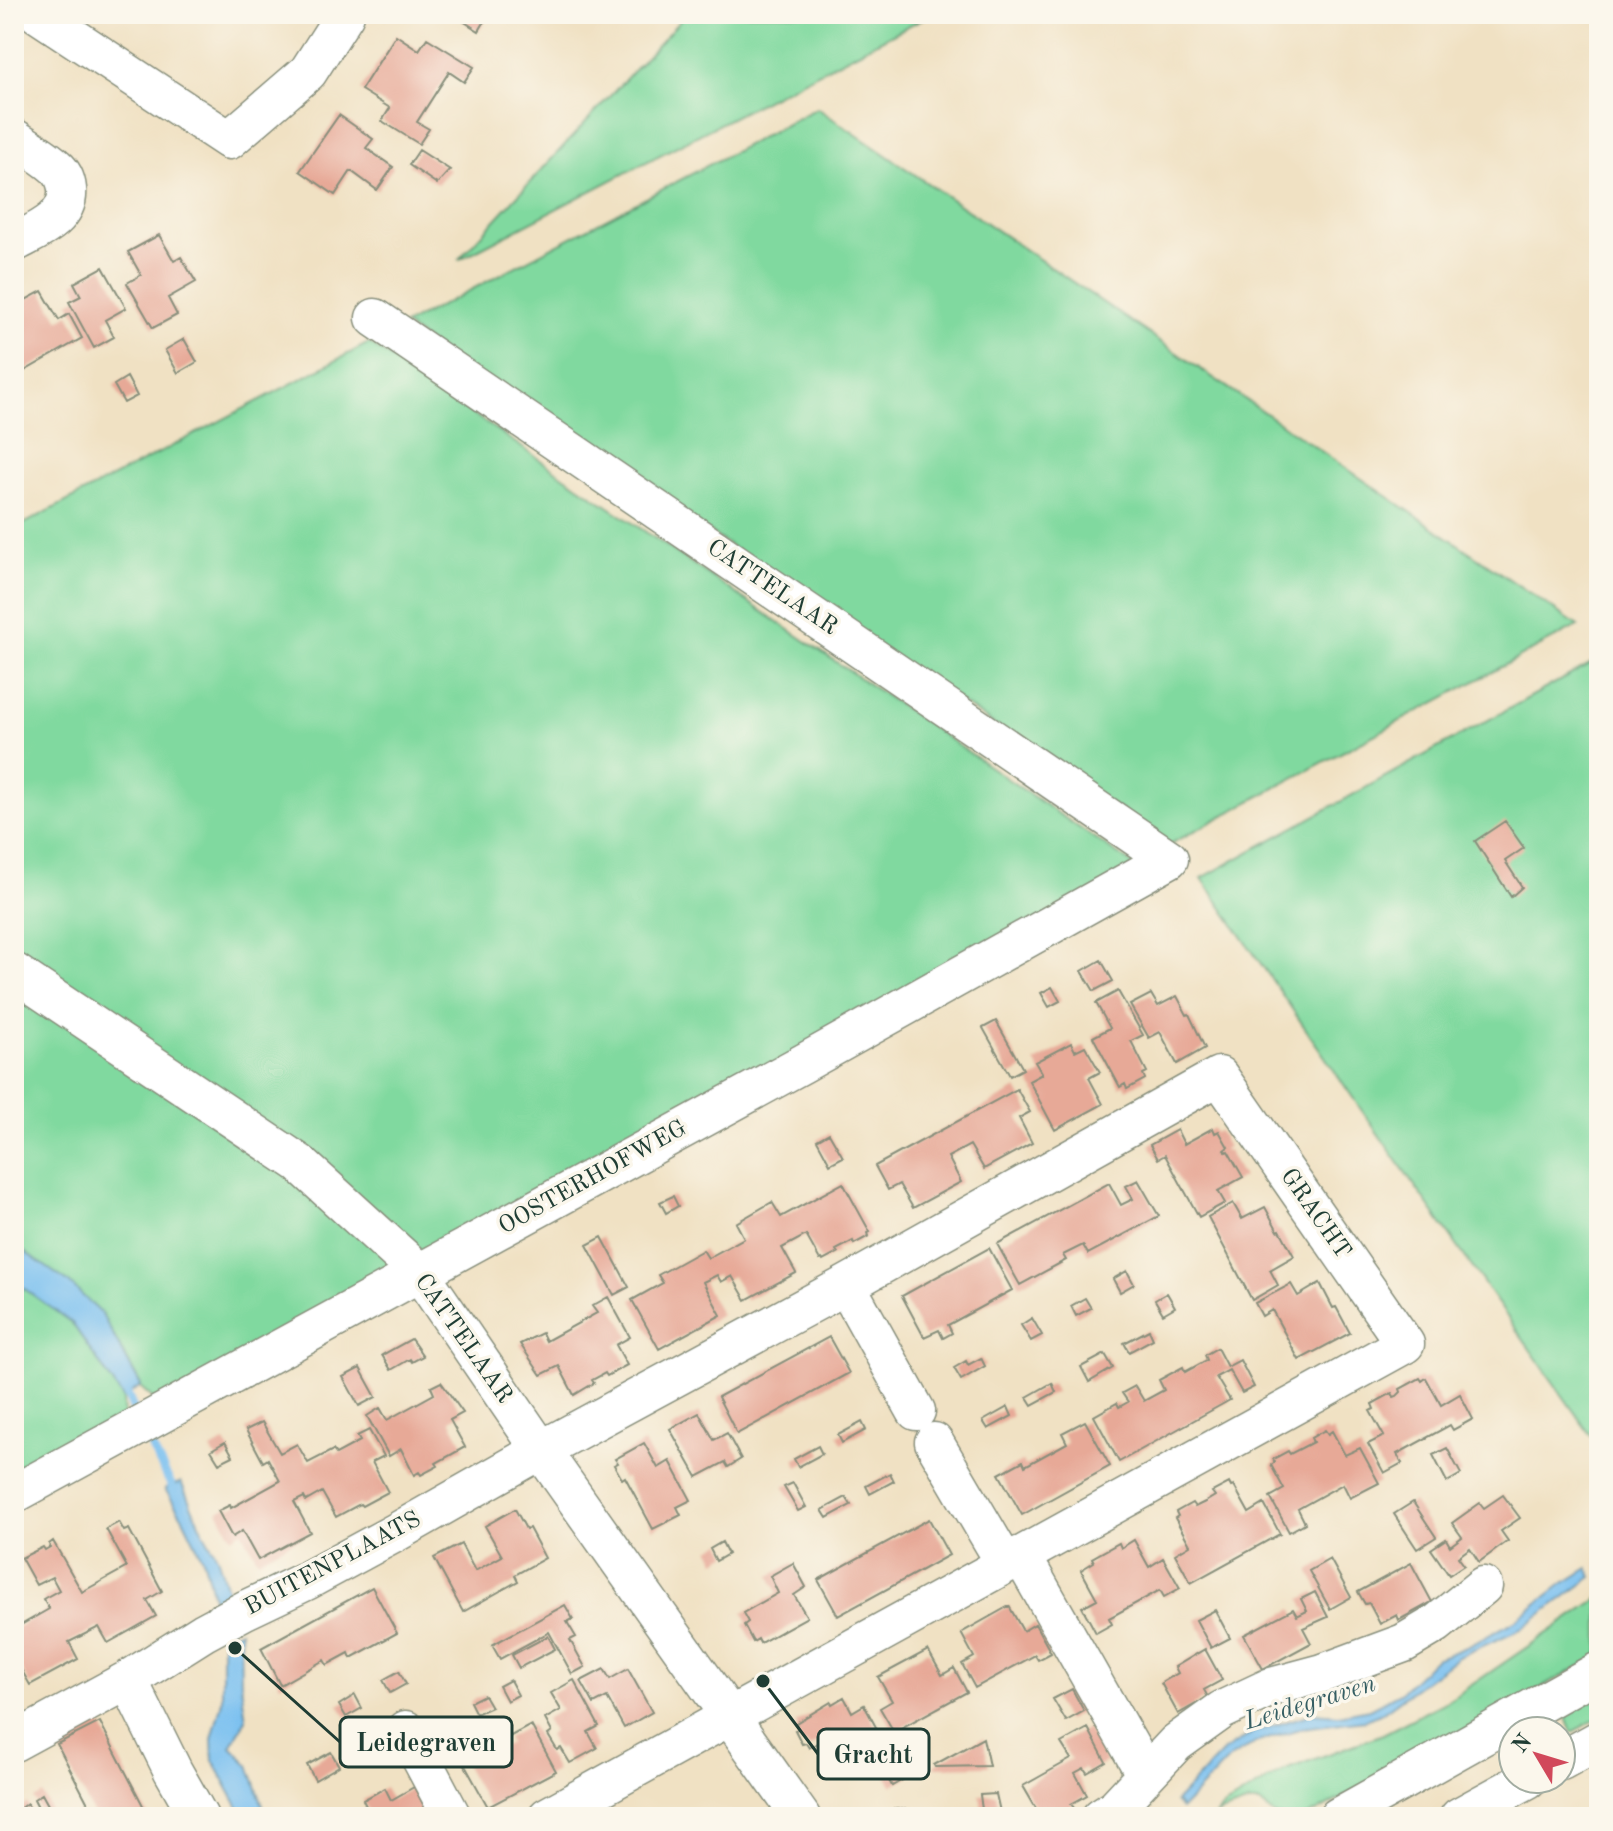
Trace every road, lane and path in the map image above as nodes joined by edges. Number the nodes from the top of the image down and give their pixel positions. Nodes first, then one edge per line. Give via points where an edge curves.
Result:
1 (38, 14) edge
2 (345, 14) edge
3 (14, 138) edge
4 (14, 243) edge
5 (375, 318) dead end
6 (1169, 859) joint
7 (14, 972) edge
8 (420, 1273) junction
9 (846, 1285) junction
10 (541, 1450) junction
11 (14, 1494) edge
12 (1013, 1559) junction
13 (1483, 1586) dead end
14 (1599, 1671) edge
15 (128, 1680) junction
16 (1577, 1715) edge
17 (729, 1716) junction
18 (406, 1730) dead end
19 (14, 1742) edge
20 (1497, 1763) edge
21 (1146, 1775) junction
22 (1499, 1795) edge
23 (199, 1817) edge
24 (452, 1817) edge
25 (547, 1817) edge
26 (801, 1817) edge
27 (1101, 1817) edge
28 (1338, 1817) edge
29 (1459, 1817) edge

1 - 2 street via 229,140 308,72
3 - 4 street via 55,166 67,192 55,219
5 - 6 street, CATTELAAR
6 - 8 street, OOSTERHOFWEG
7 - 8 street, CATTELAAR via 299,1163
8 - 10 street, CATTELAAR
8 - 11 street, OOSTERHOFWEG
9 - 10 street, GRACHT
9 - 12 street via 925,1426
9 - 12 street, GRACHT via 1219,1076 1405,1344
10 - 15 street, BUITENPLAATS via 204,1632
10 - 17 street, CATTELAAR
12 - 17 street, GRACHT
12 - 21 street
13 - 21 street via 1404,1643 1271,1687 1222,1710 1176,1743
14 - 16 street
15 - 19 street, BUITENPLAATS
15 - 23 street
17 - 25 street
17 - 26 street, CATTELAAR
18 - 24 street
20 - 28 street
21 - 27 street
22 - 29 street

